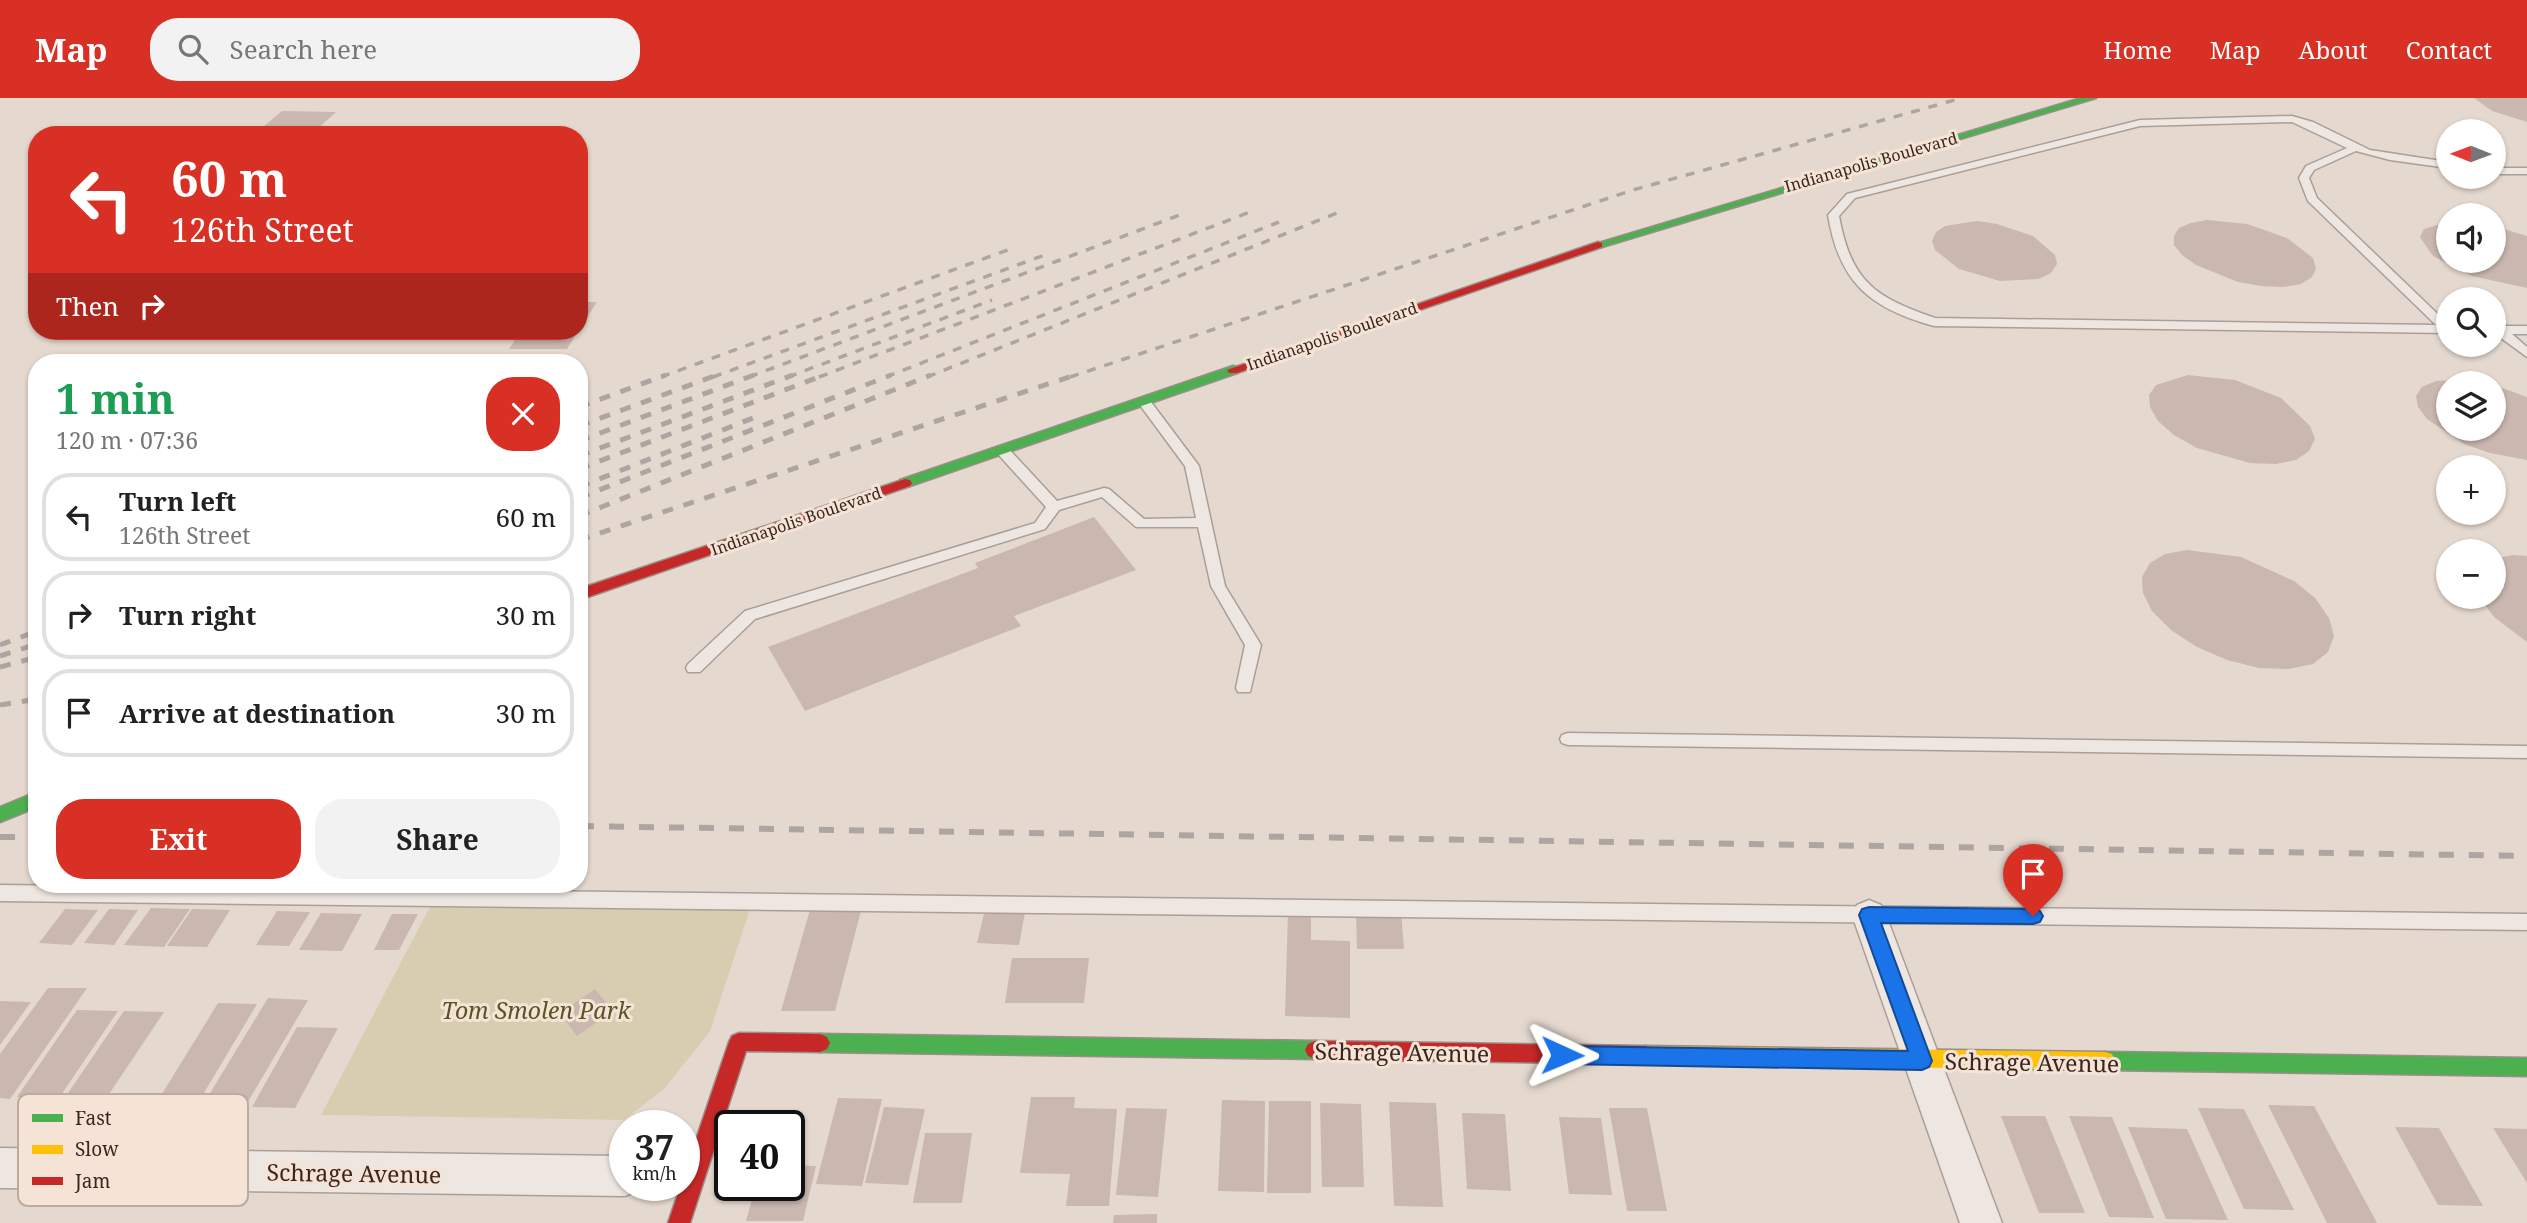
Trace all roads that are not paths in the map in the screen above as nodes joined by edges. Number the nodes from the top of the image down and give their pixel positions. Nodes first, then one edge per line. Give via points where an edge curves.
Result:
1 (2091, 98) edge
2 (2355, 148) junction
3 (2436, 163) edge
4 (2506, 171) edge
5 (2527, 172) edge
6 (2436, 318) edge
7 (2436, 329) edge
8 (2506, 330) edge
9 (2527, 330) edge
10 (2506, 336) edge
11 (2527, 353) edge
12 (1143, 401) junction
13 (1002, 450) junction
14 (1054, 507) junction
15 (1204, 522) junction
16 (588, 592) edge
17 (694, 668) dead end
18 (1244, 688) dead end
19 (1568, 739) dead end
20 (2527, 752) edge
21 (28, 803) edge
22 (0, 815) edge
23 (0, 893) edge
24 (1869, 915) junction
25 (2527, 922) edge
26 (1922, 1061) junction
27 (2527, 1067) edge
28 (700, 1143) edge
29 (0, 1168) edge
30 (18, 1168) edge
31 (248, 1171) edge
32 (609, 1176) edge
33 (684, 1201) edge
34 (679, 1223) edge
35 (1981, 1223) edge

1 - 12 main road, Indianapolis Boulevard via 1649,227
2 - 3 lane
2 - 6 lane via 2310,168 2304,178 2312,199
2 - 7 lane via 2315,125 2292,119 2140,123 1851,196 1832,215 1836,241 1852,274 1890,307 1934,322
4 - 5 lane
8 - 9 lane
10 - 11 lane
12 - 13 main road, Indianapolis Boulevard
12 - 15 lane via 1192,466
13 - 14 lane
13 - 16 main road, Indianapolis Boulevard
14 - 15 lane via 1104,492 1141,524
14 - 17 lane via 1040,526 750,615
15 - 18 lane via 1218,586 1253,645
19 - 20 lane
21 - 22 main road
23 - 24 lane
24 - 25 lane
24 - 26 street
26 - 27 main road, Schrage Avenue
26 - 28 main road, Schrage Avenue via 738,1042
26 - 35 street
29 - 30 street, Schrage Avenue
31 - 32 street, Schrage Avenue
33 - 34 main road

